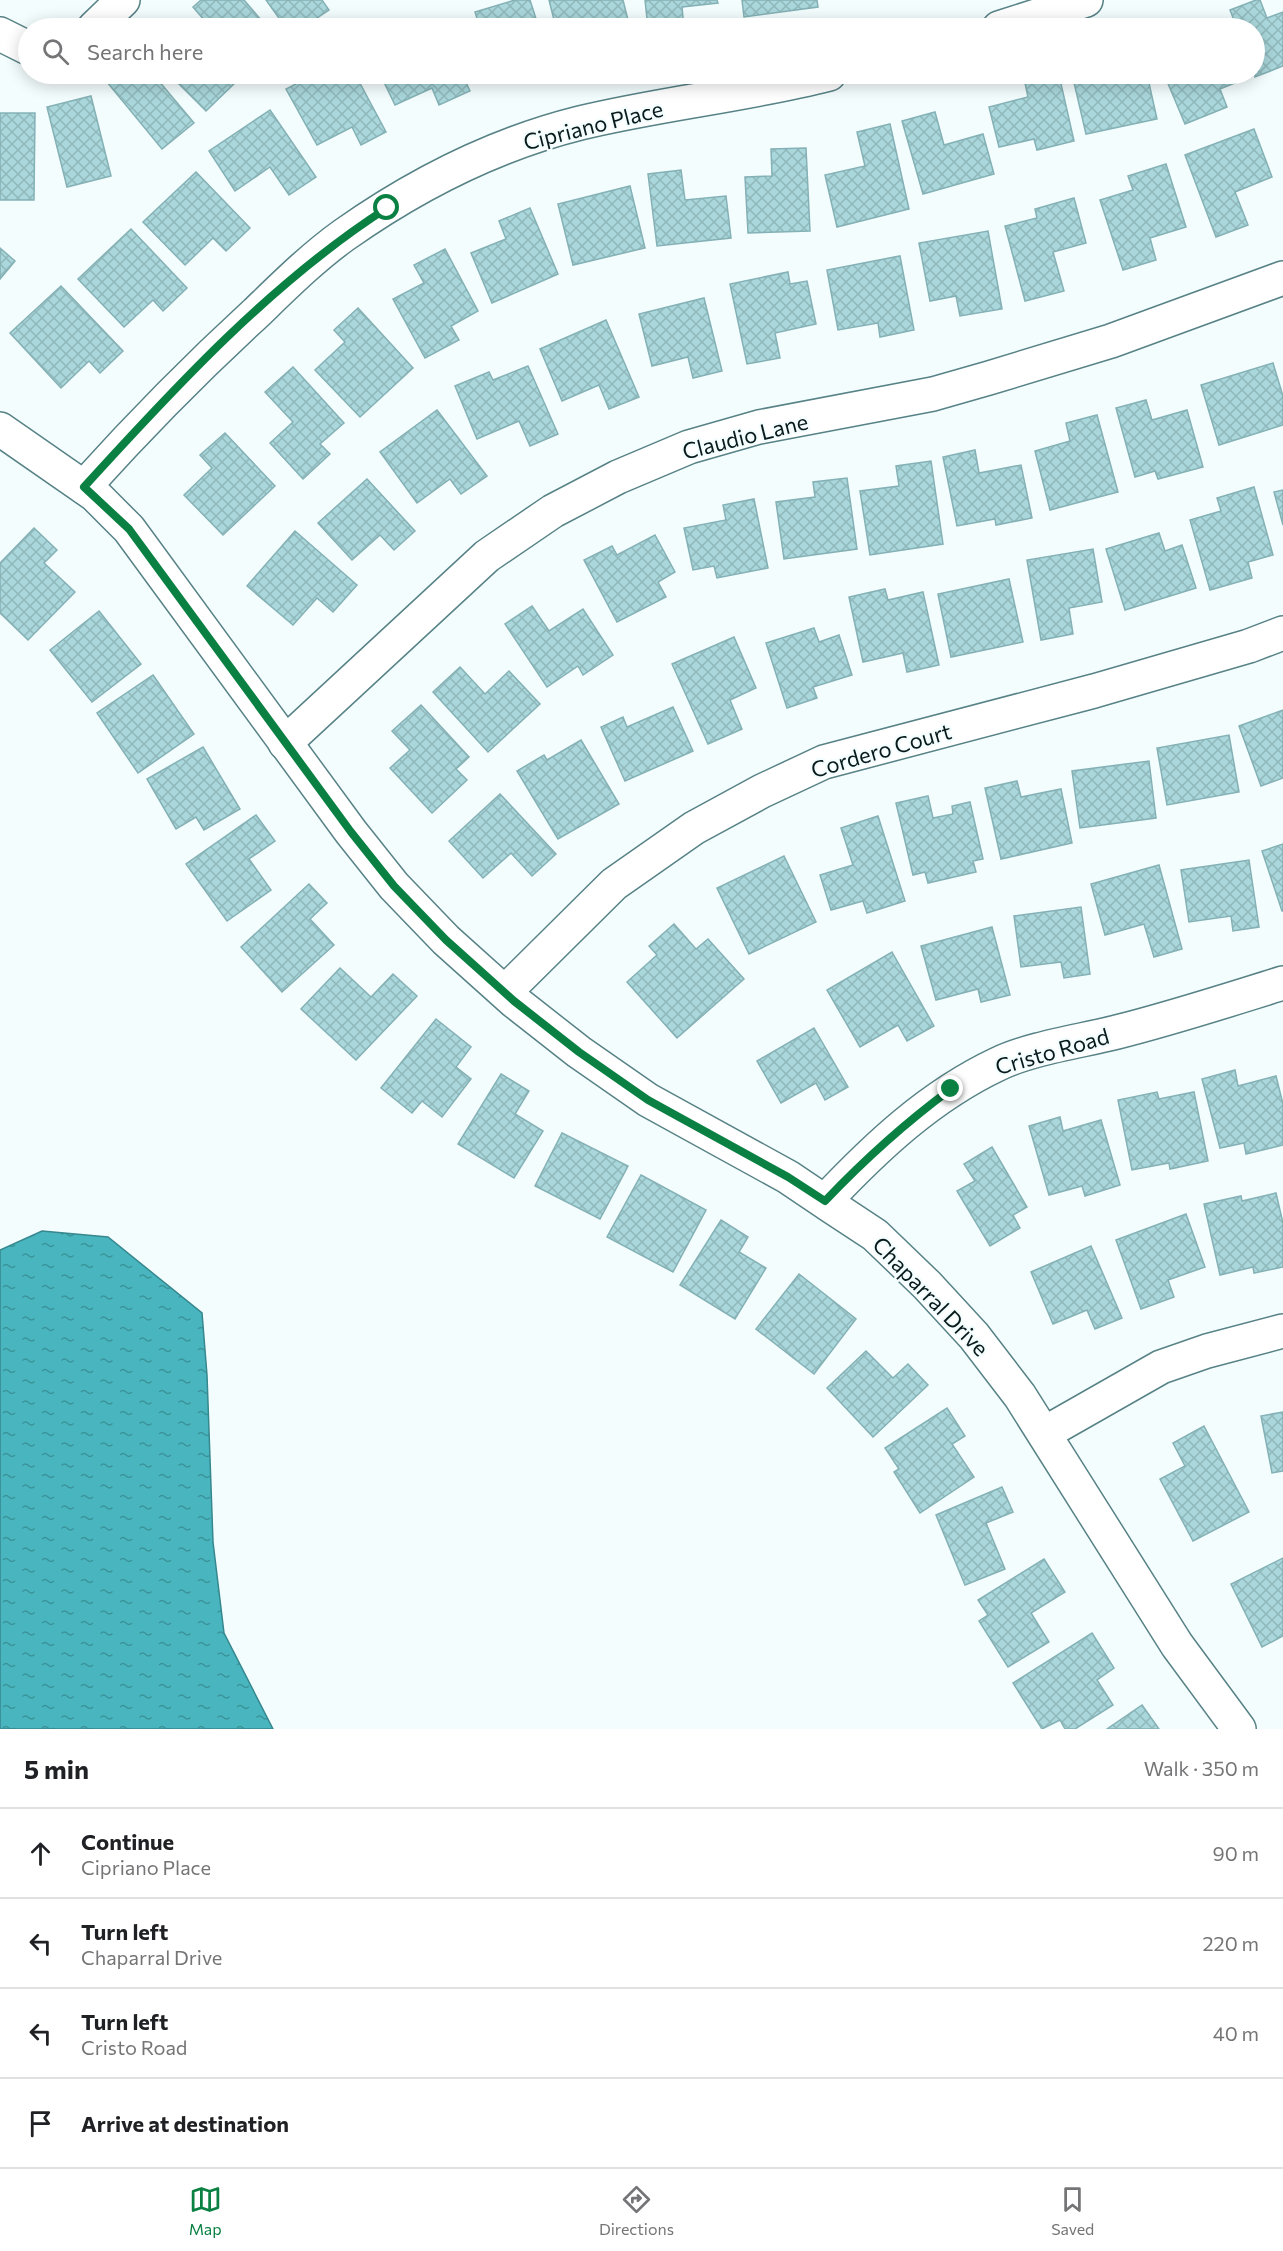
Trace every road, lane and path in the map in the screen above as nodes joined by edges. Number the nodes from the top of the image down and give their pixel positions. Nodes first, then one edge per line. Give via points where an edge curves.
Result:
1 (123, 0) edge
2 (1086, 0) edge
3 (104, 18) edge
4 (1030, 18) edge
5 (0, 34) edge
6 (18, 43) edge
7 (785, 84) edge
8 (1283, 278) edge
9 (0, 429) edge
10 (84, 487) junction
11 (1283, 633) edge
12 (285, 743) junction
13 (1283, 983) edge
14 (505, 992) junction
15 (825, 1201) junction
16 (1283, 1331) edge
17 (1045, 1433) junction
18 (1239, 1729) edge

1 - 3 street
2 - 4 street
5 - 6 street
7 - 10 street, Cipriano Place via 579,123 511,145 441,176 343,236 297,274 178,388
8 - 12 street, Claudio Lane via 1111,341 989,378 933,394 759,427 689,447 618,477 553,511 487,556
9 - 10 street, Chaparral Drive
10 - 12 street, Chaparral Drive via 129,529
11 - 14 street, Cordero Court via 1094,692 824,762 694,828 614,884
12 - 14 street, Chaparral Drive via 394,886 446,940
13 - 15 street, Cristo Road via 1189,1013 1001,1062 951,1089 908,1121 861,1162
14 - 15 street, Chaparral Drive via 579,1052 648,1100
15 - 17 street, Chaparral Drive via 875,1235 927,1285 974,1336
16 - 17 street via 1161,1367
17 - 18 street, Chaparral Drive via 1177,1645

